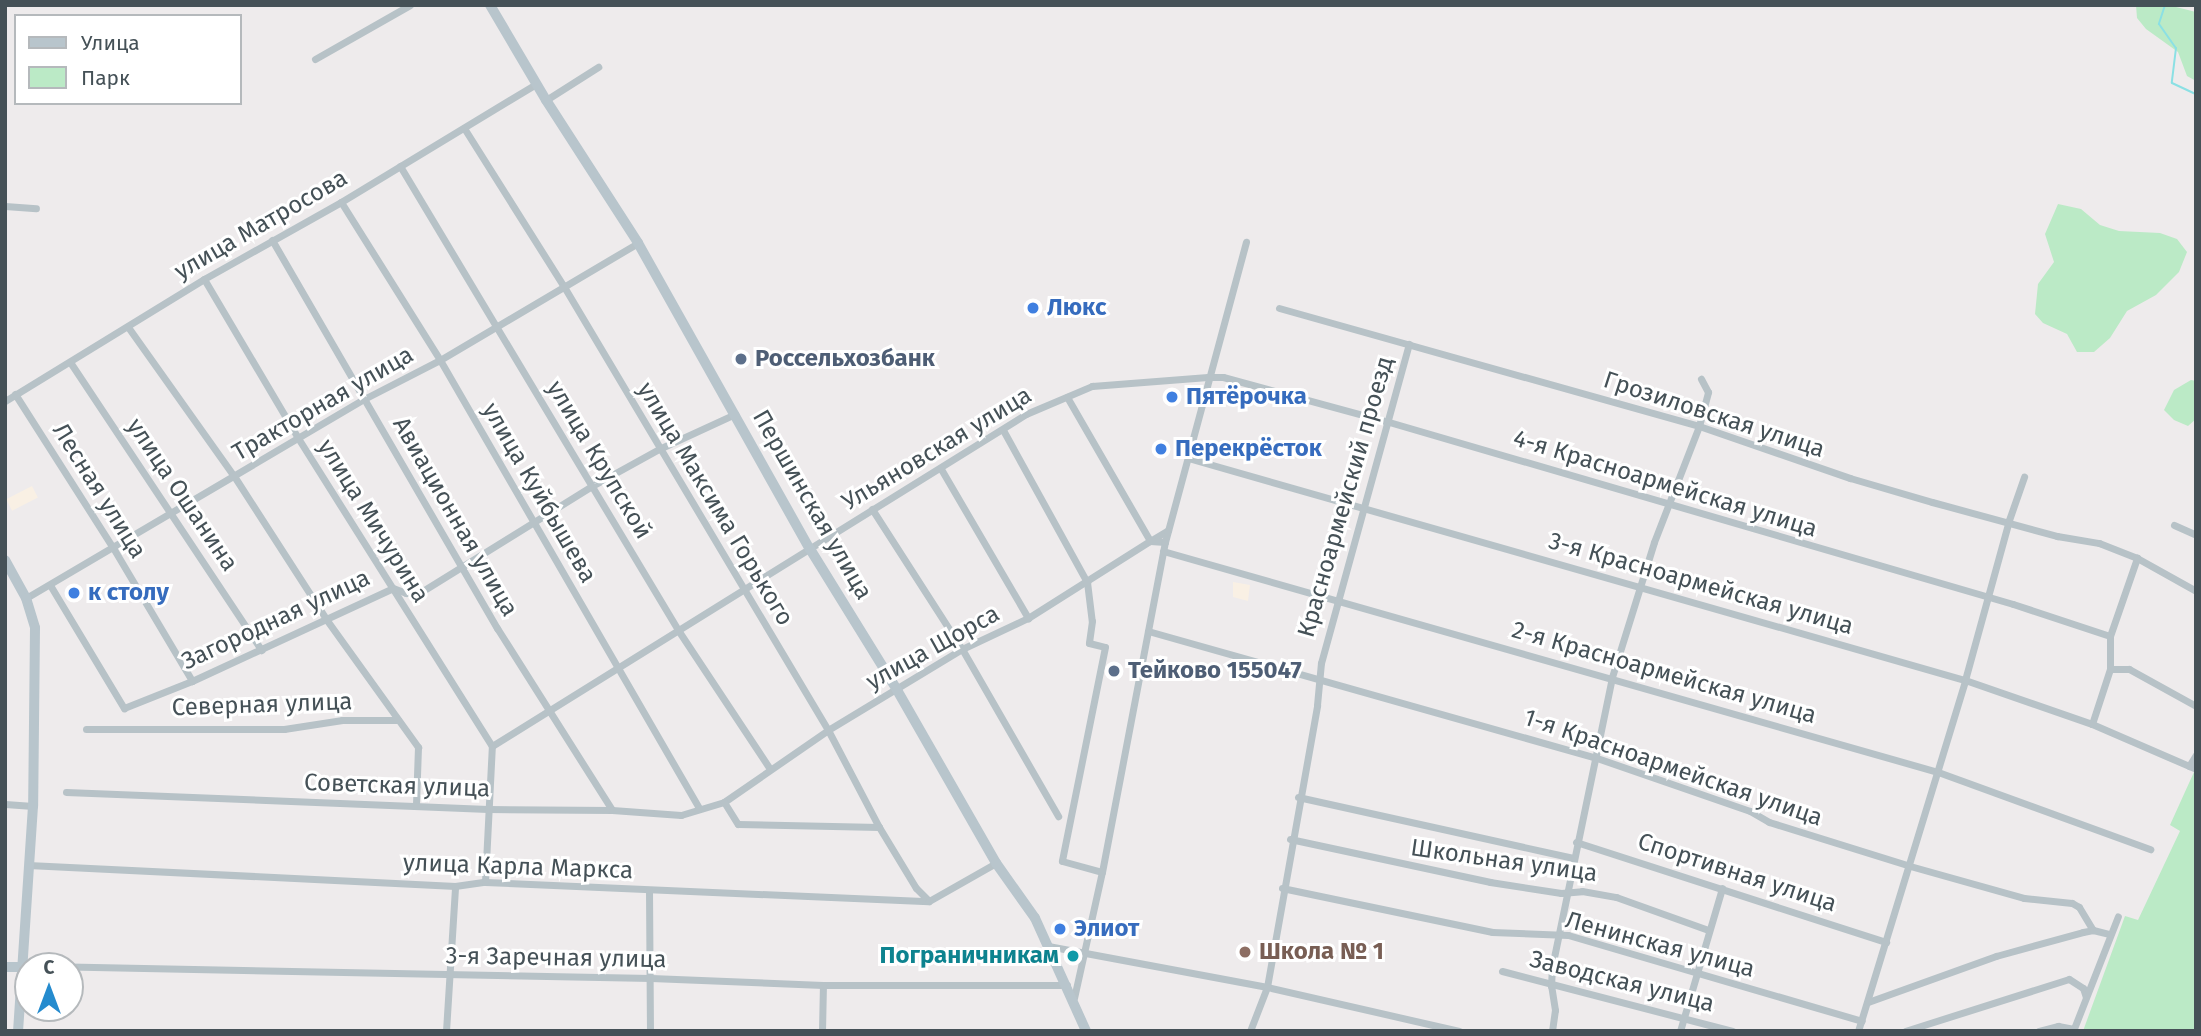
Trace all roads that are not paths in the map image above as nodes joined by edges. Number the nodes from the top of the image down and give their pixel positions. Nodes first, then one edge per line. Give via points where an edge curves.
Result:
1 (410, 5) edge
2 (490, 5) edge
3 (315, 59) dead end
4 (598, 67) dead end
5 (536, 84) junction
6 (546, 100) junction
7 (464, 128) junction
8 (400, 166) junction
9 (341, 202) junction
10 (5, 206) edge
11 (36, 208) dead end
12 (272, 240) junction
13 (1246, 242) dead end
14 (638, 243) junction
15 (204, 279) junction
16 (564, 285) junction
17 (1279, 308) dead end
18 (497, 325) junction
19 (128, 327) junction
20 (1409, 344) junction
21 (440, 360) junction
22 (70, 362) junction
23 (1208, 377) junction
24 (1701, 379) dead end
25 (15, 394) junction
26 (1066, 397) junction
27 (364, 399) junction
28 (5, 401) edge
29 (735, 414) junction
30 (1389, 422) junction
31 (1699, 426) junction
32 (1003, 430) junction
33 (298, 438) junction
34 (659, 449) junction
35 (1188, 458) junction
36 (941, 469) junction
37 (234, 476) junction
38 (2024, 477) dead end
39 (592, 486) junction
40 (1667, 505) junction
41 (872, 509) junction
42 (1365, 510) junction
43 (172, 511) junction
44 (534, 520) junction
45 (2009, 520) junction
46 (2174, 525) dead end
47 (1168, 529) junction
48 (2196, 535) edge
49 (1150, 541) junction
50 (1165, 542) junction
51 (114, 548) junction
52 (810, 550) junction
53 (1163, 551) junction
54 (2137, 558) junction
55 (5, 560) edge
56 (461, 566) junction
57 (1087, 582) junction
58 (50, 585) junction
59 (1639, 586) junction
60 (393, 588) junction
61 (742, 590) junction
62 (2196, 591) edge
63 (26, 598) junction
64 (1988, 598) junction
65 (1335, 601) junction
66 (1028, 618) junction
67 (326, 619) junction
68 (678, 630) junction
69 (1148, 631) junction
70 (2110, 636) junction
71 (962, 649) junction
72 (261, 650) junction
73 (616, 667) junction
74 (2110, 669) junction
75 (1612, 677) junction
76 (1319, 679) junction
77 (1965, 680) junction
78 (192, 681) junction
79 (897, 690) junction
80 (2196, 706) edge
81 (547, 709) junction
82 (398, 720) junction
83 (2092, 724) junction
84 (86, 729) dead end
85 (828, 730) junction
86 (492, 746) junction
87 (2196, 755) edge
88 (1594, 757) junction
89 (2193, 768) edge
90 (770, 769) junction
91 (1938, 772) junction
92 (66, 792) dead end
93 (1298, 797) junction
94 (724, 802) junction
95 (5, 804) edge
96 (416, 805) junction
97 (33, 806) junction
98 (699, 808) junction
99 (488, 809) junction
100 (612, 810) junction
101 (1058, 816) dead end
102 (879, 827) junction
103 (1290, 839) junction
104 (1576, 842) junction
105 (2150, 849) dead end
106 (1573, 858) junction
107 (996, 863) junction
108 (28, 865) junction
109 (1910, 866) junction
110 (1102, 872) junction
111 (485, 882) junction
112 (456, 886) junction
113 (1282, 888) junction
114 (1722, 888) junction
115 (649, 890) junction
116 (1567, 892) junction
117 (929, 901) junction
118 (2118, 916) dead end
119 (1708, 930) junction
120 (2092, 930) junction
121 (2109, 934) junction
122 (1558, 936) junction
123 (1886, 942) junction
124 (1048, 946) junction
125 (26, 952) edge
126 (1085, 953) junction
127 (84, 967) edge
128 (1502, 971) dead end
129 (1695, 972) junction
130 (449, 976) junction
131 (650, 978) junction
132 (823, 985) junction
133 (1067, 985) junction
134 (1551, 986) junction
135 (1266, 987) junction
136 (2086, 997) junction
137 (1074, 998) junction
138 (1867, 1002) junction
139 (1683, 1016) junction
140 (1862, 1021) junction
141 (2073, 1030) edge
142 (446, 1031) edge
143 (650, 1031) edge
144 (822, 1031) edge
145 (1086, 1031) edge
146 (1250, 1031) edge
147 (1459, 1031) edge
148 (1552, 1031) edge
149 (1680, 1031) edge
150 (1732, 1031) edge
151 (1858, 1031) edge
152 (1905, 1031) edge
153 (2039, 1031) edge

1 - 3 street
2 - 5 street, Першинская улица
4 - 6 street
5 - 6 street, Першинская улица
5 - 7 street, улица Матросова
6 - 14 street, Першинская улица
7 - 8 street, улица Матросова
7 - 16 street, улица Максима Горького
8 - 9 street, улица Матросова
8 - 18 street, улица Крупской
9 - 12 street, улица Матросова
9 - 21 street, улица Куйбышева
10 - 11 street
12 - 15 street, улица Матросова
12 - 27 street, Авиационная улица
13 - 23 street
14 - 16 street, Тракторная улица
14 - 29 street, Першинская улица
15 - 19 street, улица Матросова
15 - 33 street, улица Мичурина
16 - 18 street, Тракторная улица
16 - 34 street, улица Максима Горького
17 - 20 street, Грозиловская улица
18 - 21 street, Тракторная улица
18 - 39 street, улица Крупской
19 - 22 street, улица Матросова
19 - 37 street
20 - 30 street, Красноармейский проезд
20 - 31 street, Грозиловская улица
21 - 27 street, Тракторная улица
21 - 44 street, улица Куйбышева
22 - 25 street, улица Матросова
22 - 43 street, улица Ошанина
23 - 26 street, Ульяновская улица via 1092,386
23 - 30 street, 4-я Красноармейская улица via 1223,377
23 - 35 street
24 - 31 street via 1708,391
25 - 28 street, улица Матросова
25 - 51 street, Лесная улица
26 - 32 street, Ульяновская улица via 1026,414
26 - 49 street
27 - 33 street, Тракторная улица
27 - 56 street, Авиационная улица
29 - 34 street, Загородная улица
29 - 52 street, Першинская улица
30 - 40 street, 4-я Красноармейская улица
30 - 42 street, Красноармейский проезд
31 - 40 street
31 - 45 street, Грозиловская улица via 1850,478
32 - 36 street, Ульяновская улица
32 - 57 street
33 - 37 street, Тракторная улица
33 - 60 street, улица Мичурина
34 - 39 street, Загородная улица
34 - 61 street, улица Максима Горького
35 - 42 street, 3-я Красноармейская улица
35 - 47 street
36 - 41 street, Ульяновская улица
36 - 66 street
37 - 43 street, Тракторная улица
37 - 67 street
38 - 45 street
39 - 44 street, Загородная улица
39 - 68 street, улица Крупской
40 - 59 street
40 - 64 street, 4-я Красноармейская улица
41 - 52 street, Ульяновская улица
41 - 71 street
42 - 59 street, 3-я Красноармейская улица
42 - 65 street, Красноармейский проезд
43 - 51 street, Тракторная улица
43 - 72 street, улица Ошанина
44 - 56 street, Загородная улица
44 - 73 street, улица Куйбышева
45 - 54 street, Грозиловская улица via 2057,536 2099,543
45 - 64 street
46 - 48 street
47 - 49 street, улица Щорса
47 - 50 street
49 - 50 street
49 - 57 street, улица Щорса
50 - 53 street
51 - 58 street, Тракторная улица
51 - 78 street, Лесная улица
52 - 61 street, Ульяновская улица
52 - 79 street, Першинская улица
53 - 65 street, 2-я Красноармейская улица
53 - 69 street
54 - 62 street, Грозиловская улица
54 - 70 street
55 - 63 street
56 - 60 street, Загородная улица via 421,592
56 - 81 street, Авиационная улица
57 - 66 street, улица Щорса
57 - 110 street via 1092,621 1089,643 1105,647 1062,861
58 - 63 street, Тракторная улица
58 - 78 street, Загородная улица via 124,708
59 - 75 street
59 - 77 street, 3-я Красноармейская улица
60 - 67 street, Загородная улица
60 - 86 street, улица Мичурина
61 - 68 street, Ульяновская улица
61 - 85 street, улица Максима Горького
63 - 97 street via 35,628
64 - 70 street, 4-я Красноармейская улица
64 - 77 street
65 - 75 street, 2-я Красноармейская улица
65 - 76 street, Красноармейский проезд
66 - 71 street, улица Щорса
67 - 72 street, Загородная улица
67 - 82 street
68 - 73 street, Ульяновская улица
68 - 90 street, улица Крупской
69 - 76 street, 1-я Красноармейская улица
69 - 110 street
70 - 74 street
71 - 79 street, улица Щорса
71 - 101 street
72 - 78 street, Загородная улица
73 - 81 street, Ульяновская улица
73 - 98 street, улица Куйбышева
74 - 80 street via 2129,669
74 - 83 street
75 - 88 street
75 - 91 street, 2-я Красноармейская улица
76 - 88 street, 1-я Красноармейская улица
76 - 93 street, Красноармейский проезд
77 - 83 street, 3-я Красноармейская улица
77 - 91 street
79 - 85 street, улица Щорса
79 - 107 street, Першинская улица
81 - 86 street, Ульяновская улица
81 - 100 street, Авиационная улица
82 - 84 street, Северная улица via 342,720 284,729
82 - 96 street via 418,747
83 - 89 street, 3-я Красноармейская улица
85 - 90 street, улица Щорса
85 - 102 street, улица Максима Горького
86 - 99 street
87 - 89 street
88 - 104 street
88 - 109 street, 1-я Красноармейская улица via 1750,811 1769,822
90 - 94 street, улица Щорса
91 - 105 street, 2-я Красноармейская улица
91 - 109 street
92 - 96 street, Советская улица
93 - 103 street, Красноармейский проезд
93 - 106 street
94 - 98 street, Советская улица
94 - 102 street via 737,824
95 - 97 street
96 - 99 street, Советская улица
97 - 108 street
98 - 100 street, Советская улица via 681,815
99 - 100 street, Советская улица
99 - 111 street
102 - 117 street, улица Максима Горького
103 - 113 street, Красноармейский проезд
103 - 116 street, Школьная улица via 1391,863
104 - 106 street
104 - 114 street, Спортивная улица
106 - 116 street
107 - 117 street
107 - 124 street, Першинская улица via 1035,918
108 - 112 street, улица Карла Маркса
108 - 125 street
109 - 120 street, 1-я Красноармейская улица via 2024,898 2072,903
109 - 123 street
110 - 126 street
111 - 112 street, улица Карла Маркса
111 - 115 street, улица Карла Маркса
112 - 130 street
113 - 122 street, Ленинская улица via 1467,928
113 - 135 street, Красноармейский проезд
114 - 119 street
114 - 123 street, Спортивная улица
115 - 117 street, улица Карла Маркса
115 - 131 street
116 - 119 street, Школьная улица via 1616,897
116 - 122 street
118 - 121 street
119 - 129 street
120 - 121 street
120 - 138 street via 1996,956
121 - 136 street
122 - 129 street, Ленинская улица via 1568,935
122 - 134 street
123 - 138 street
124 - 126 street
124 - 133 street, Першинская улица
126 - 135 street
126 - 137 street
127 - 130 street, 3-я Заречная улица
128 - 134 street, Заводская улица
129 - 139 street
129 - 140 street, Ленинская улица
130 - 131 street, 3-я Заречная улица
130 - 142 street
131 - 132 street, 3-я Заречная улица
131 - 143 street
132 - 133 street, 3-я Заречная улица
132 - 144 street
133 - 137 street, Першинская улица
134 - 139 street, Заводская улица
134 - 148 street
135 - 146 street, Красноармейский проезд
135 - 147 street
136 - 141 street
136 - 152 street via 2077,982 2068,979
137 - 145 street, Першинская улица
138 - 140 street
139 - 149 street
139 - 150 street, Заводская улица
140 - 151 street
141 - 153 street via 2058,1026

